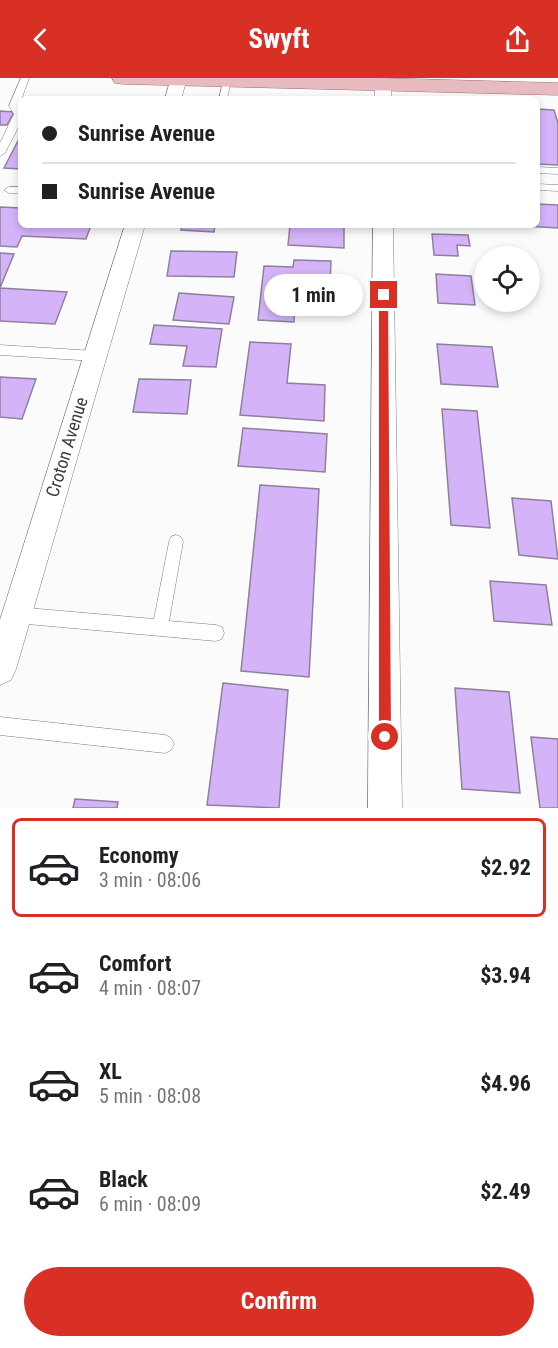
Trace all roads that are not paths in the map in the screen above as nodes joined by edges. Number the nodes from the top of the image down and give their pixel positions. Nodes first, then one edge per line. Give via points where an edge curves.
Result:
1 (25, 78) edge
2 (123, 78) edge
3 (176, 89) edge
4 (558, 89) edge
5 (226, 90) edge
6 (383, 92) edge
7 (21, 96) edge
8 (0, 105) edge
9 (18, 111) edge
10 (0, 128) edge
11 (12, 129) junction
12 (0, 153) edge
13 (540, 170) edge
14 (558, 171) edge
15 (540, 187) edge
16 (558, 188) edge
17 (9, 190) dead end
18 (18, 190) edge
19 (134, 228) edge
20 (383, 228) edge
21 (0, 350) edge
22 (95, 356) junction
23 (176, 542) dead end
24 (16, 615) junction
25 (160, 628) junction
26 (216, 633) dead end
27 (0, 669) edge
28 (0, 726) edge
29 (165, 744) dead end
30 (385, 808) edge

1 - 7 lane
2 - 3 main road
3 - 5 main road
4 - 6 main road
5 - 6 main road
8 - 9 lane
9 - 11 lane
10 - 11 lane
11 - 12 lane
13 - 14 lane
15 - 16 lane
17 - 18 lane
19 - 22 street, Croton Avenue
20 - 30 street
21 - 22 lane
22 - 24 street, Croton Avenue
23 - 25 lane
24 - 25 lane
24 - 27 street, Croton Avenue
25 - 26 lane
28 - 29 lane

